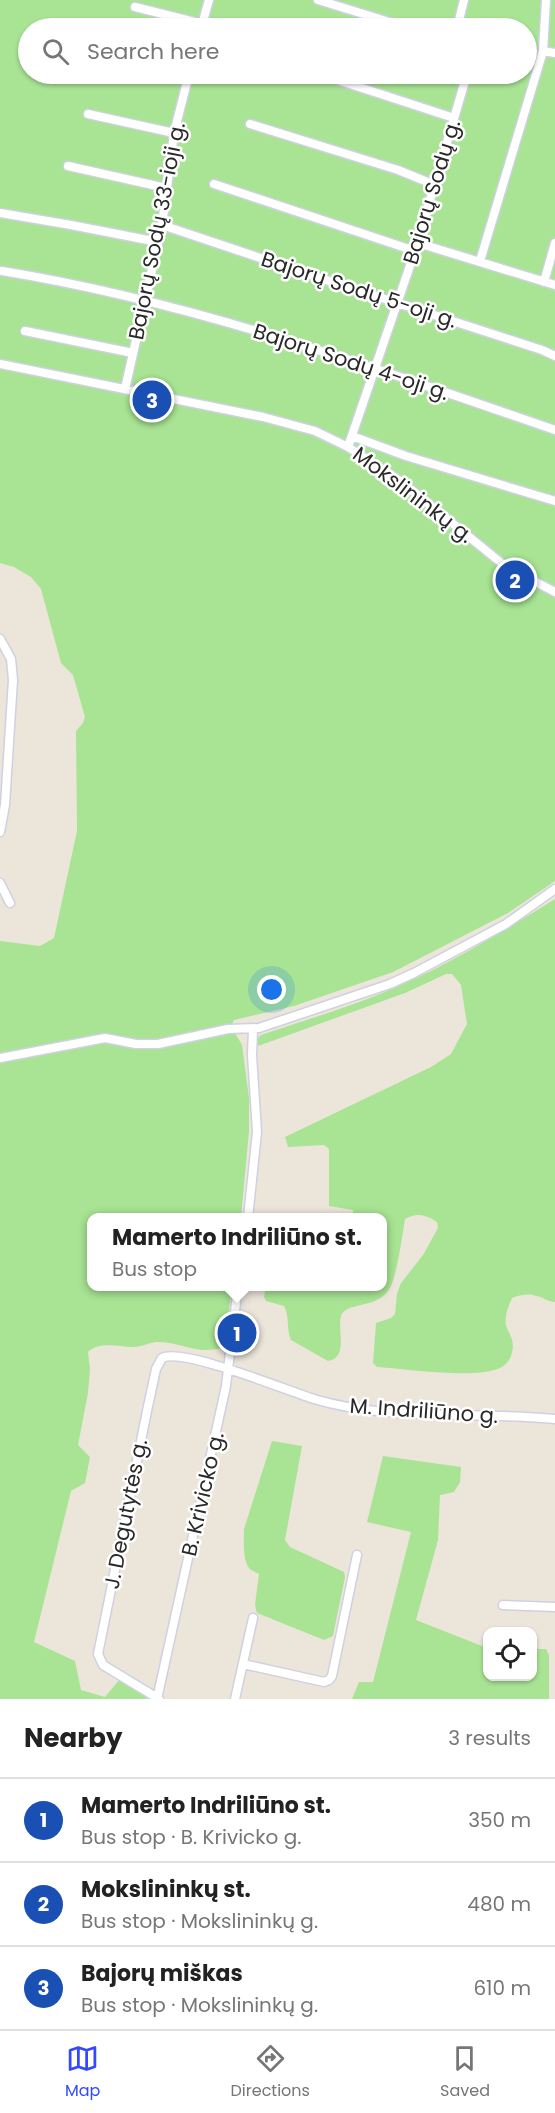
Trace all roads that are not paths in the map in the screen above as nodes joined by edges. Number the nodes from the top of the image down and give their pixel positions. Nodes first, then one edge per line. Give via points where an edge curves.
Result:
1 (209, 0) edge
2 (318, 0) edge
3 (464, 0) edge
4 (546, 0) edge
5 (135, 7) dead end
6 (174, 18) edge
7 (204, 18) edge
8 (376, 18) edge
9 (460, 18) edge
10 (543, 51) junction
11 (555, 53) edge
12 (537, 71) edge
13 (187, 84) edge
14 (350, 84) edge
15 (464, 84) edge
16 (533, 84) edge
17 (88, 114) dead end
18 (454, 118) junction
19 (250, 124) dead end
20 (174, 133) junction
21 (68, 166) dead end
22 (214, 184) dead end
23 (435, 185) junction
24 (166, 188) junction
25 (0, 213) edge
26 (162, 225) junction
27 (158, 242) junction
28 (555, 243) edge
29 (416, 247) junction
30 (480, 261) junction
31 (2, 271) dead end
32 (544, 282) junction
33 (555, 285) edge
34 (145, 300) junction
35 (398, 303) junction
36 (25, 331) dead end
37 (133, 353) junction
38 (555, 356) edge
39 (0, 364) edge
40 (375, 367) junction
41 (125, 389) junction
42 (555, 430) edge
43 (352, 436) junction
44 (348, 447) junction
45 (555, 501) edge
46 (555, 592) edge
47 (0, 639) edge
48 (4, 763) edge
49 (0, 832) edge
50 (0, 883) edge
51 (555, 889) edge
52 (10, 903) dead end
53 (253, 1029) junction
54 (0, 1058) edge
55 (249, 1213) edge
56 (238, 1291) edge
57 (158, 1363) joint
58 (229, 1368) junction
59 (555, 1419) edge
60 (357, 1555) dead end
61 (503, 1605) dead end
62 (555, 1607) edge
63 (253, 1618) dead end
64 (243, 1664) junction
65 (158, 1699) edge
66 (235, 1699) edge

1 - 7 street
2 - 8 street
3 - 9 street
4 - 10 street
5 - 6 street
10 - 11 street
10 - 12 street
13 - 20 street, Bajorų Sodų 33-ioji g.
14 - 18 street
15 - 18 street, Bajorų Sodų g.
16 - 30 street
17 - 20 street
18 - 23 street, Bajorų Sodų g.
19 - 23 street
20 - 24 street, Bajorų Sodų 33-ioji g.
21 - 24 street
22 - 29 street
23 - 29 street, Bajorų Sodų g.
24 - 26 street, Bajorų Sodų 33-ioji g.
25 - 27 street
26 - 27 street, Bajorų Sodų 33-ioji g.
26 - 35 street, Bajorų Sodų 5-oji g.
27 - 34 street, Bajorų Sodų 33-ioji g.
28 - 32 street
29 - 30 street
29 - 35 street, Bajorų Sodų g.
30 - 32 street
31 - 34 street, Bajorų Sodų 4-oji g.
32 - 33 street
34 - 37 street, Bajorų Sodų 33-ioji g.
34 - 40 street, Bajorų Sodų 4-oji g.
35 - 38 street, Bajorų Sodų 5-oji g.
35 - 40 street, Bajorų Sodų g.
36 - 37 street
37 - 41 street, Bajorų Sodų 33-ioji g.
39 - 41 street, Mokslininkų g.
40 - 42 street, Bajorų Sodų 4-oji g.
40 - 43 street, Bajorų Sodų g.
41 - 44 street, Mokslininkų g. via 302,426
43 - 44 street, Bajorų Sodų g.
43 - 45 street
44 - 46 street, Mokslininkų g. via 425,499 505,566
47 - 48 street via 13,669
48 - 49 street via 4,817
50 - 52 street
51 - 53 street via 506,924 414,973
53 - 54 street via 228,1029 158,1044 105,1038
53 - 55 street via 257,1132
56 - 58 street, B. Krivicko g.
57 - 58 street, M. Indriliūno g. via 172,1356
57 - 65 street, J. Degutytės g. via 99,1648 103,1665
58 - 59 street, M. Indriliūno g. via 314,1399 363,1409
58 - 65 street, B. Krivicko g.
60 - 64 street via 329,1680
61 - 62 street
63 - 64 street
64 - 66 street

